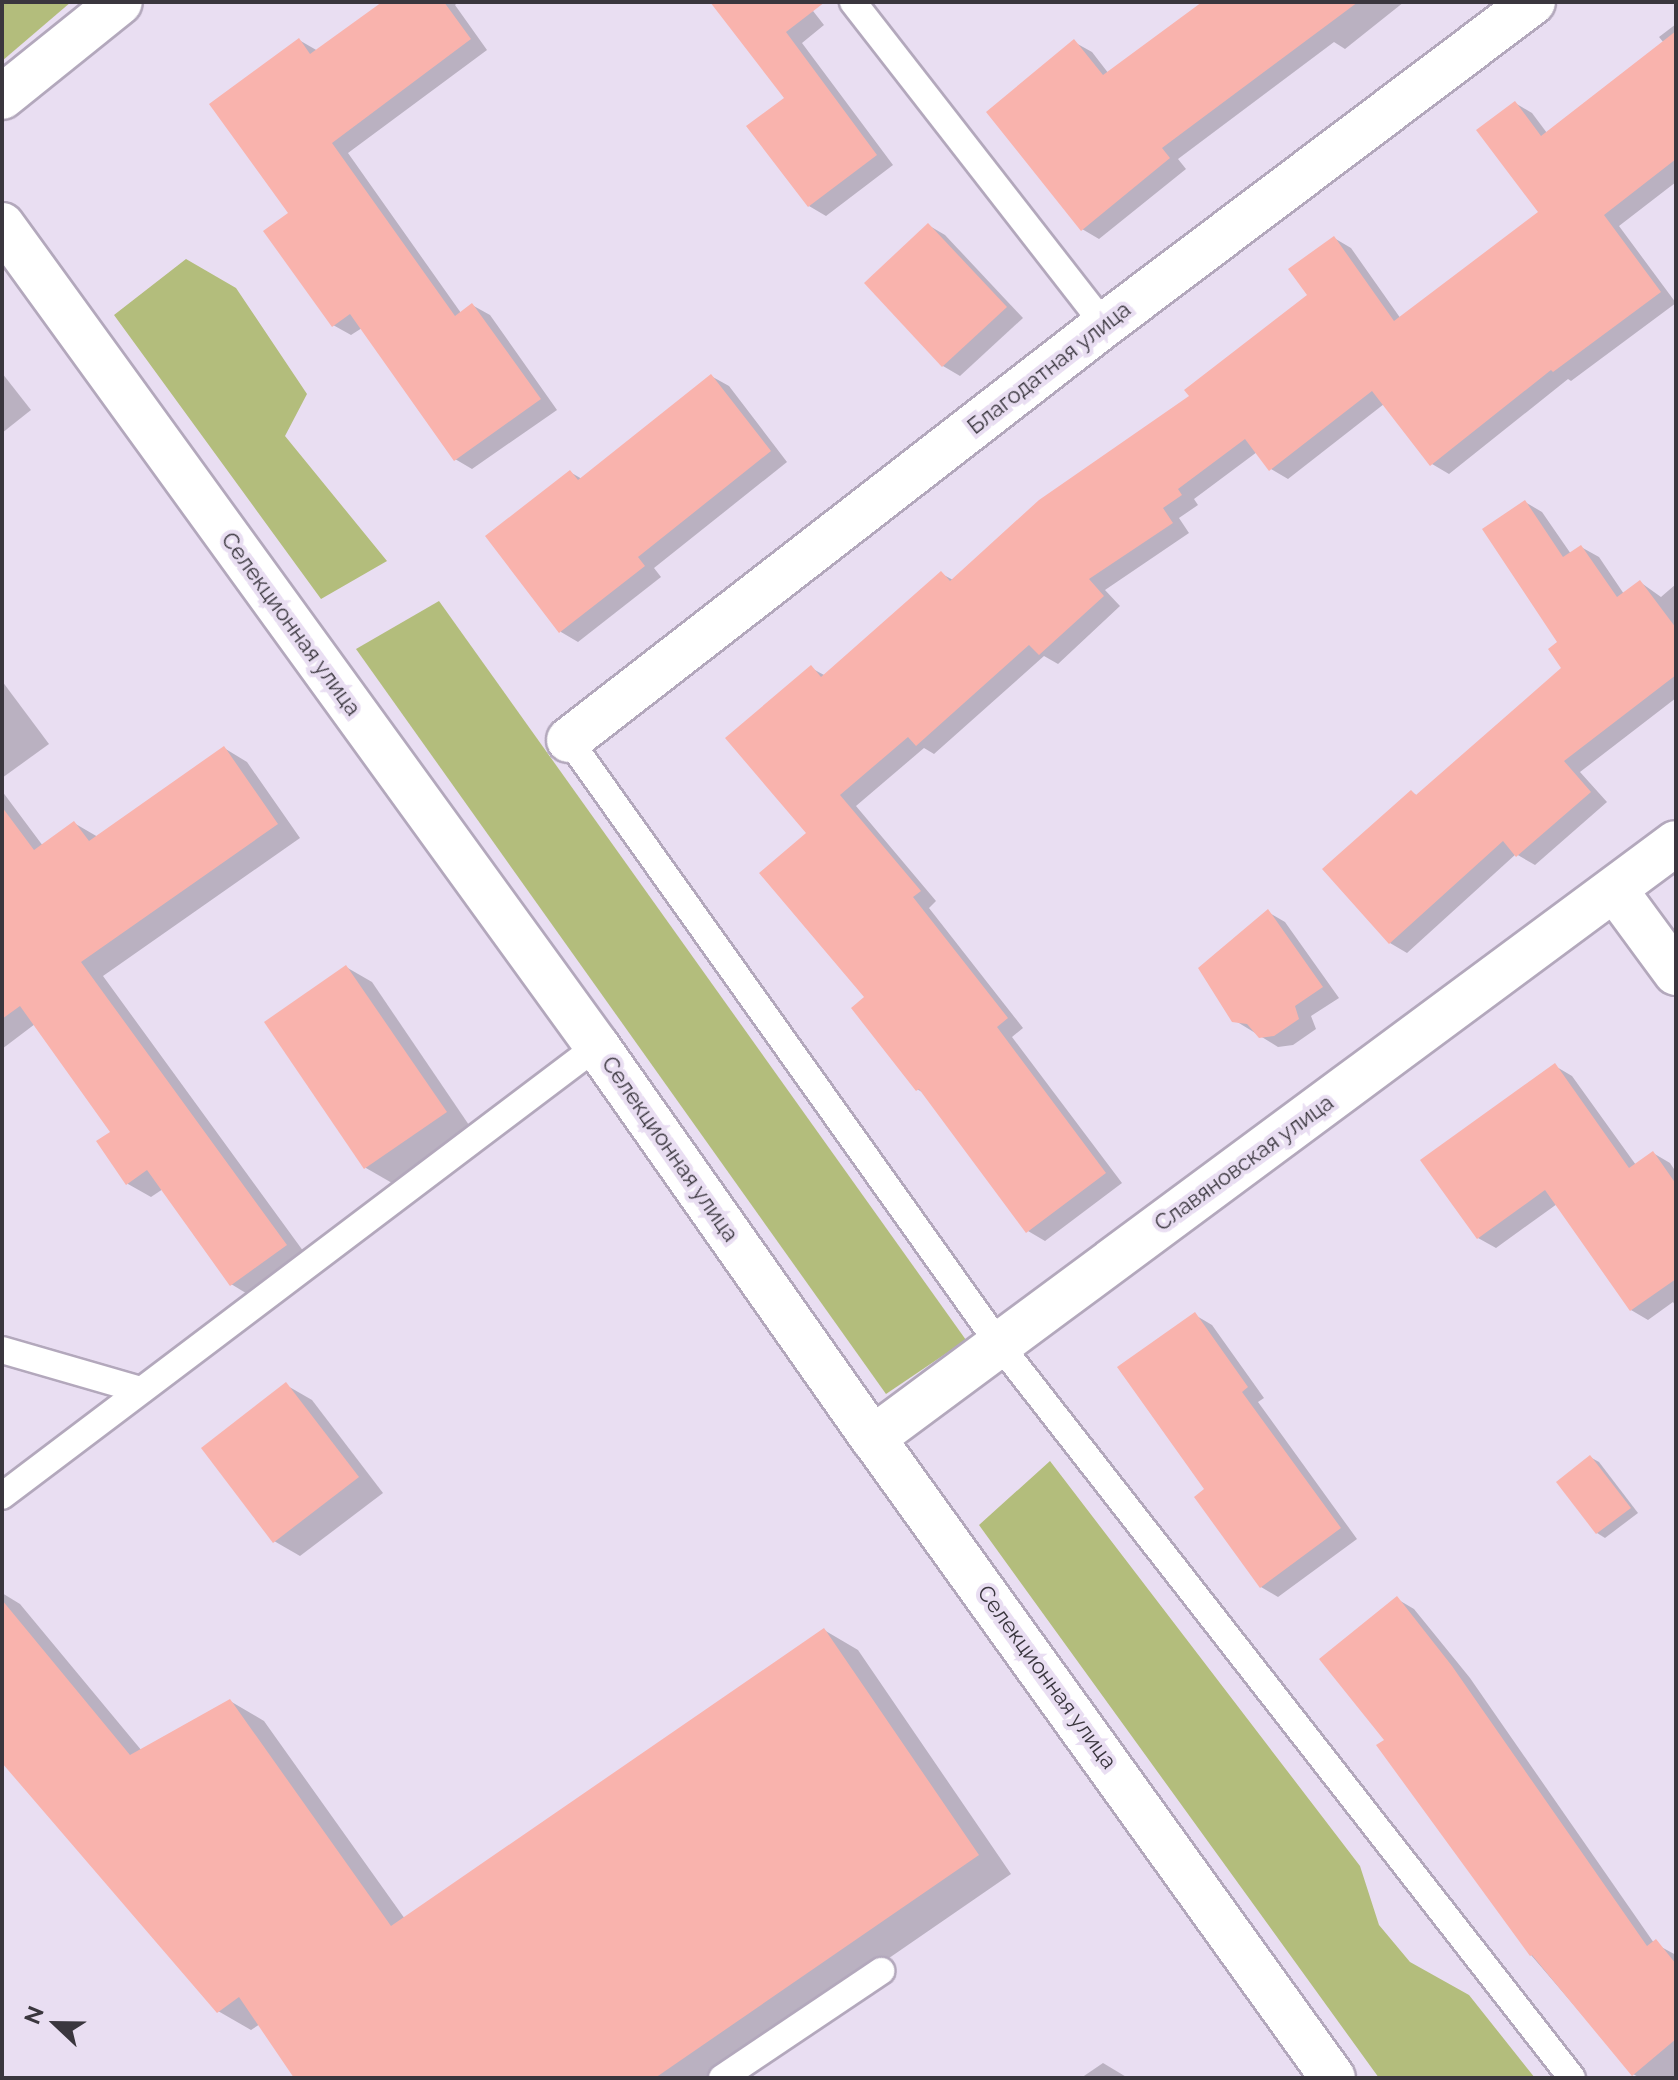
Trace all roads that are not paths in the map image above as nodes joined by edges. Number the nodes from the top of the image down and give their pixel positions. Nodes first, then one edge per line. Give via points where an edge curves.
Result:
1 (120, 2) edge
2 (853, 2) edge
3 (1533, 2) edge
4 (2, 97) edge
5 (2, 225) edge
6 (1104, 325) junction
7 (569, 740) joint
8 (1676, 843) edge
9 (1615, 890) junction
10 (1676, 973) edge
11 (597, 1046) junction
12 (999, 1344) junction
13 (2, 1350) edge
14 (141, 1390) junction
15 (873, 1438) junction
16 (2, 1496) edge
17 (881, 1971) dead end
18 (722, 2078) edge
19 (1333, 2078) edge
20 (1572, 2078) edge

1 - 4 street
2 - 6 lane
3 - 6 street, Благодатная улица
5 - 11 street, Селекционная улица
6 - 7 street, Благодатная улица
7 - 12 lane
8 - 9 street, Славяновская улица
9 - 10 street
9 - 12 street, Славяновская улица
11 - 14 lane
11 - 15 street, Селекционная улица
12 - 15 street, Славяновская улица
12 - 20 lane
13 - 14 lane
14 - 16 lane
15 - 19 street, Селекционная улица
17 - 18 lane

